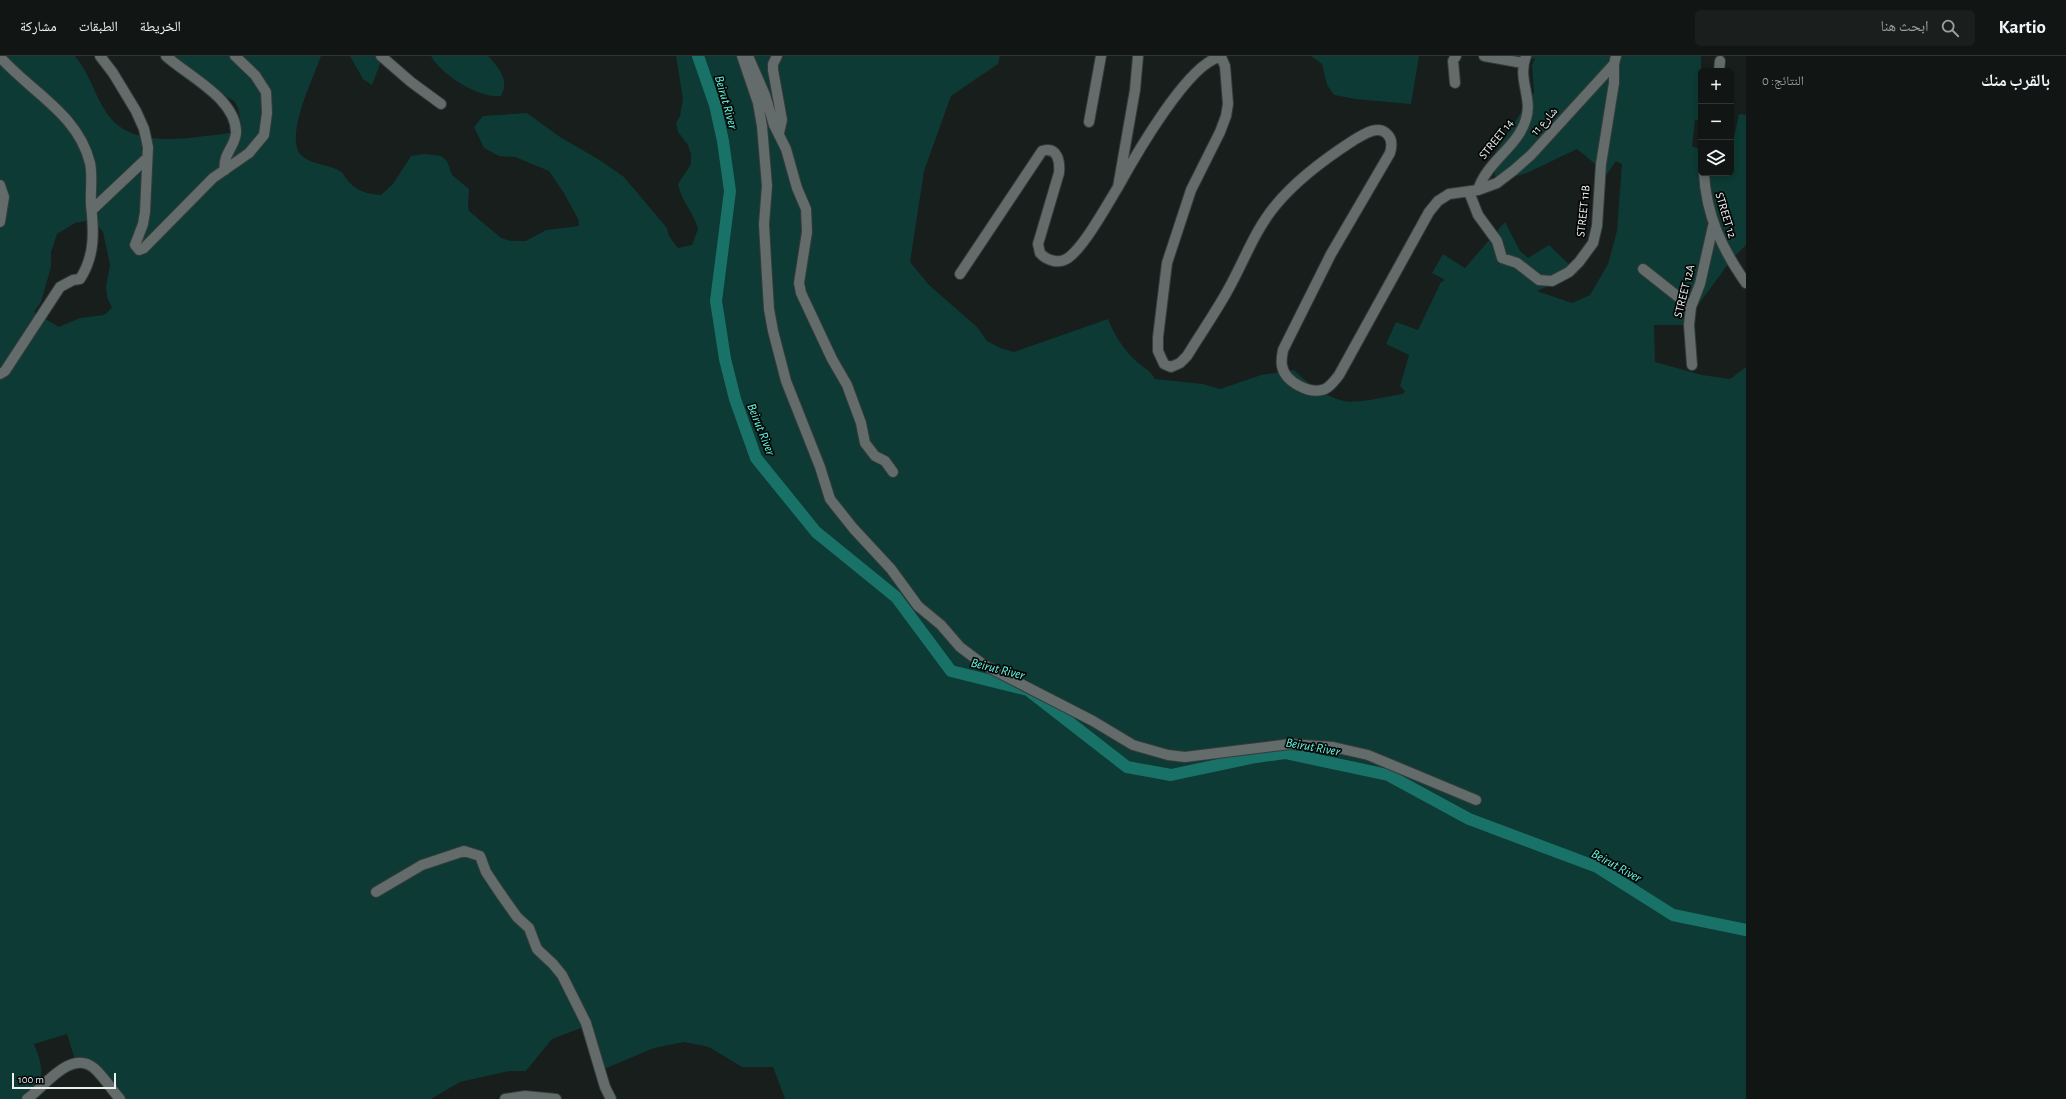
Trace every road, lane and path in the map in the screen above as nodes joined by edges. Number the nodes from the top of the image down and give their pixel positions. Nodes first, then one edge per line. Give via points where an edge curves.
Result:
1 (100, 56) edge
2 (166, 56) edge
3 (235, 56) edge
4 (382, 56) edge
5 (742, 56) edge
6 (748, 56) edge
7 (777, 56) edge
8 (1100, 56) edge
9 (1138, 56) edge
10 (1456, 56) edge
11 (1484, 56) edge
12 (0, 57) edge
13 (1221, 57) edge
14 (1524, 60) edge
15 (1615, 60) edge
16 (1455, 83) dead end
17 (441, 104) dead end
18 (1089, 122) dead end
19 (779, 133) junction
20 (147, 158) junction
21 (225, 170) junction
22 (1704, 176) edge
23 (0, 185) edge
24 (1118, 187) junction
25 (1474, 190) junction
26 (92, 210) junction
27 (0, 222) edge
28 (1713, 226) junction
29 (1642, 269) dead end
30 (960, 274) dead end
31 (1746, 283) edge
32 (1691, 307) junction
33 (1692, 364) dead end
34 (0, 374) edge
35 (893, 472) dead end
36 (1476, 800) dead end
37 (376, 892) dead end
38 (27, 1099) edge
39 (120, 1099) edge
40 (505, 1099) edge
41 (556, 1099) edge
42 (611, 1099) edge

1 - 20 street via 113,73 143,125 148,147
2 - 21 street via 218,96 228,108 236,132 223,162
3 - 21 street via 264,86 267,113 264,135 258,144
4 - 17 street
5 - 36 street via 758,103 762,126 767,186 764,224 769,309 786,381 830,499 891,569 918,606 941,625 960,647 984,665 1093,720 1133,745 1168,756 1185,757 1290,744 1333,747 1368,755
6 - 19 street
7 - 19 street via 773,70 782,120
8 - 18 street
9 - 24 street via 1135,90
10 - 16 street via 1453,61
11 - 14 street
12 - 26 street via 58,110 79,136 90,163
13 - 24 street via 1214,58 1196,71 1177,94
13 - 25 street, شارع 11 via 1225,66 1228,104 1226,116 1191,190 1167,263 1158,336 1158,350 1164,364 1171,367 1187,356 1214,315 1275,205 1330,156 1364,134 1374,130 1386,132 1392,146 1331,254 1282,350 1282,366 1286,376 1302,387 1325,389 1339,375 1429,212 1438,201 1449,194
14 - 25 street, STREET 14 via 1522,76 1527,101 1527,118 1523,129
15 - 25 street, شارع 11 via 1531,155 1497,182
15 - 25 street, STREET 11B via 1601,164 1596,235 1589,251 1569,272 1556,280 1544,282 1517,263 1502,258 1497,241 1478,215
19 - 35 street via 796,188 806,209 807,232 800,275 801,292 847,385 861,423 865,443
20 - 21 street via 145,212 135,245 139,250
20 - 26 street
22 - 28 street, STREET 12
23 - 27 street via 4,197
24 - 30 street via 1087,236 1072,254 1062,260 1048,260 1040,254 1038,244 1060,163 1056,154 1049,150 1042,151
26 - 34 street via 94,233 86,269 80,279 60,287 5,371
28 - 31 street, STREET 12 via 1721,244
28 - 32 street, STREET 12A via 1700,284
29 - 32 street
32 - 33 street, STREET 12A via 1688,326
37 - 42 street via 422,865 464,851 480,856 486,872 500,893 517,917 529,928 537,949 562,975 586,1023
38 - 39 street via 60,1070 78,1062 95,1070
40 - 41 street via 525,1096

